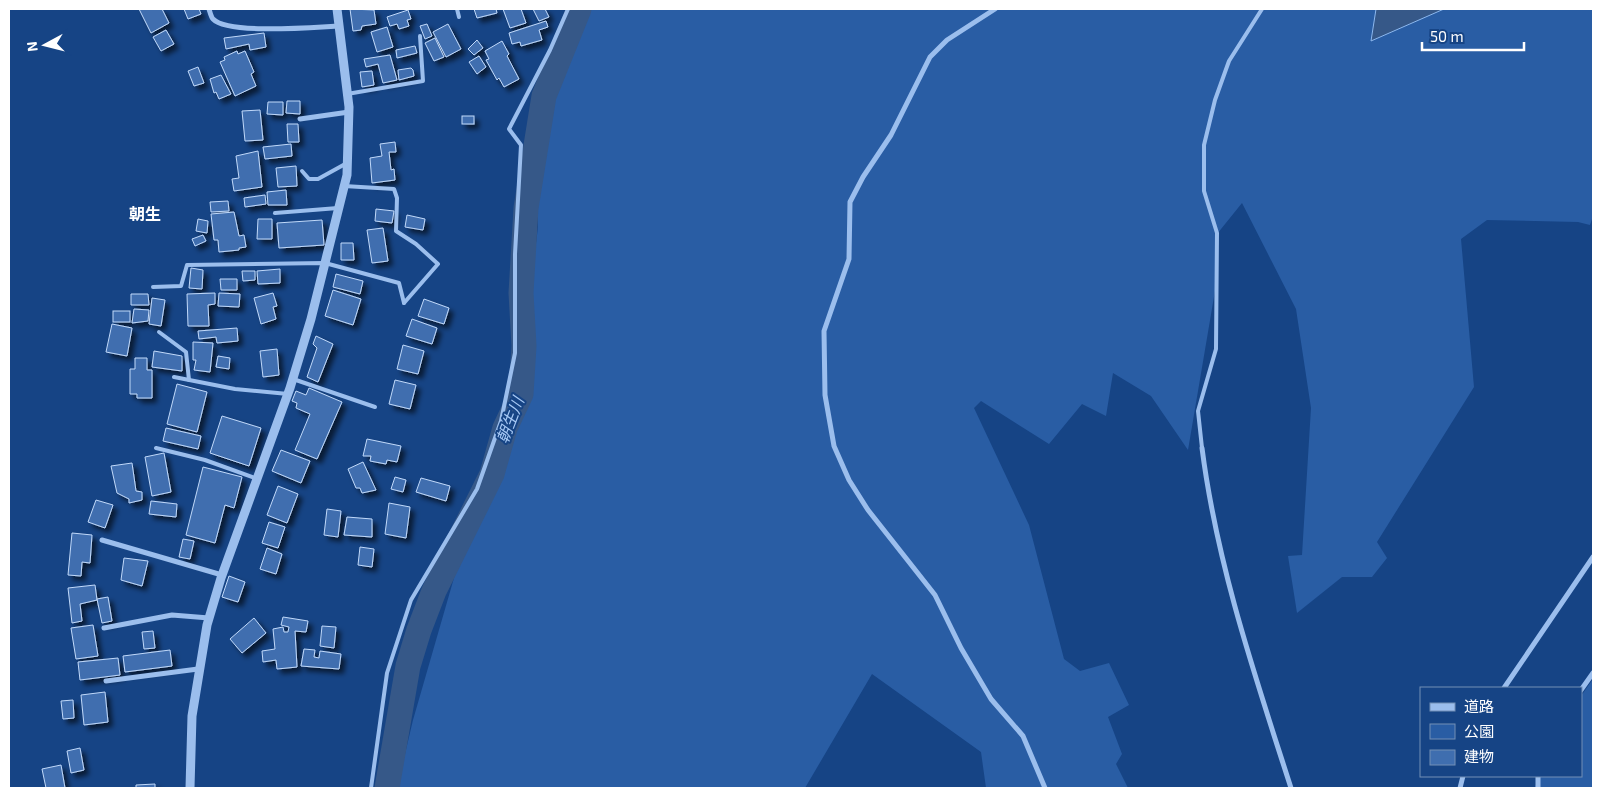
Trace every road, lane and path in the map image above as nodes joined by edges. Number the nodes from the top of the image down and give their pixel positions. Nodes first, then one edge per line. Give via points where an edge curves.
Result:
1 (209, 9) edge
2 (337, 9) edge
3 (457, 9) edge
4 (568, 9) edge
5 (995, 9) edge
6 (1262, 9) edge
7 (458, 17) dead end
8 (339, 26) junction
9 (420, 36) dead end
10 (347, 94) junction
11 (349, 112) junction
12 (300, 119) dead end
13 (347, 162) junction
14 (302, 171) dead end
15 (344, 186) junction
16 (338, 208) junction
17 (275, 213) dead end
18 (325, 263) junction
19 (153, 287) dead end
20 (158, 332) dead end
21 (174, 377) dead end
22 (293, 378) junction
23 (189, 380) junction
24 (288, 394) junction
25 (375, 407) dead end
26 (156, 448) dead end
27 (1202, 448) joint
28 (258, 479) junction
29 (102, 540) dead end
30 (1593, 557) edge
31 (222, 575) junction
32 (209, 618) junction
33 (104, 628) dead end
34 (198, 669) junction
35 (1593, 673) edge
36 (106, 681) dead end
37 (1505, 687) edge
38 (1582, 689) edge
39 (190, 788) edge
40 (371, 788) edge
41 (1045, 788) edge
42 (1291, 788) edge

1 - 8 street via 214,20 224,25 250,29
2 - 8 street
3 - 7 lane
4 - 40 lane via 509,129 521,145 515,254 516,354 501,421 477,489 411,600 387,673
5 - 41 street via 947,40 930,57 892,135 850,202 849,260 824,331 825,395 834,446 849,480 868,510 935,595 990,699 1024,736
6 - 27 lane via 1229,61 1204,145 1204,191 1217,243 1216,349 1198,411
8 - 10 street
9 - 10 lane via 423,81
10 - 11 street
11 - 12 street
11 - 13 street
13 - 14 lane via 318,179 309,179
13 - 15 street
15 - 16 street
15 - 18 lane via 394,189 397,198 396,231 438,264 404,303 399,283
16 - 17 lane
16 - 18 street
18 - 19 lane via 187,265 182,286
18 - 22 street
20 - 23 lane via 186,352
21 - 23 lane
22 - 24 street
22 - 25 lane
23 - 24 lane
24 - 28 street
26 - 28 lane via 205,460
27 - 42 street via 1220,553 1234,608
28 - 31 street
29 - 31 street
30 - 37 street
31 - 32 street
32 - 33 street via 172,615
32 - 34 street
34 - 36 street
34 - 39 street via 192,716
35 - 38 street

